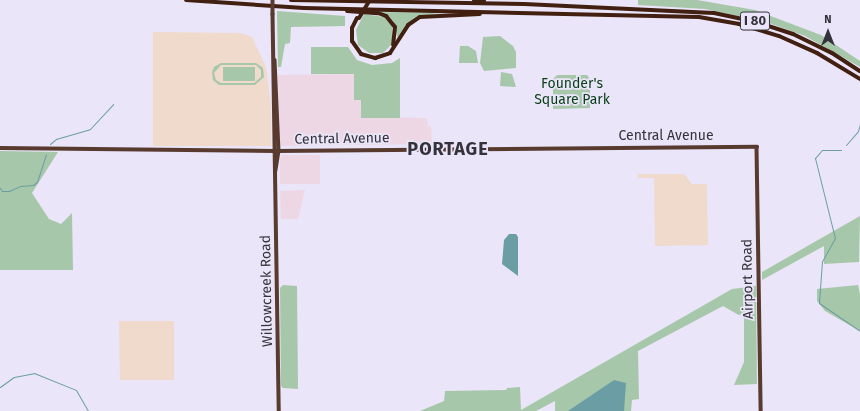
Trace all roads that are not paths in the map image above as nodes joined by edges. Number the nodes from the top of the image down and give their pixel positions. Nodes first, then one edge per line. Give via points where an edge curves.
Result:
1 (186, 0) edge
2 (273, 0) edge
3 (293, 0) edge
4 (369, 0) edge
5 (474, 0) edge
6 (505, 4) junction
7 (304, 8) junction
8 (505, 13) junction
9 (358, 18) junction
10 (860, 71) edge
11 (860, 79) edge
12 (757, 147) joint
13 (0, 148) edge
14 (277, 151) junction
15 (279, 411) edge
16 (761, 411) edge

1 - 7 highway, I 80
2 - 14 main road, Willowcreek Road, bridge
3 - 6 highway, I 80
4 - 9 highway, bridge
5 - 6 highway
6 - 10 highway, I 80 via 700,11 753,21 806,40
7 - 8 highway, I 80
7 - 9 highway via 383,15 393,23 396,32 395,41 388,51 375,56 359,49 354,33
8 - 9 highway via 420,17 408,25 390,53 376,58 361,54 352,41 352,28
8 - 11 highway, I 80 via 699,17 752,28 805,47
12 - 14 main road, Central Avenue
12 - 16 main road, Airport Road
13 - 14 main road, Central Avenue
14 - 15 main road, Willowcreek Road

